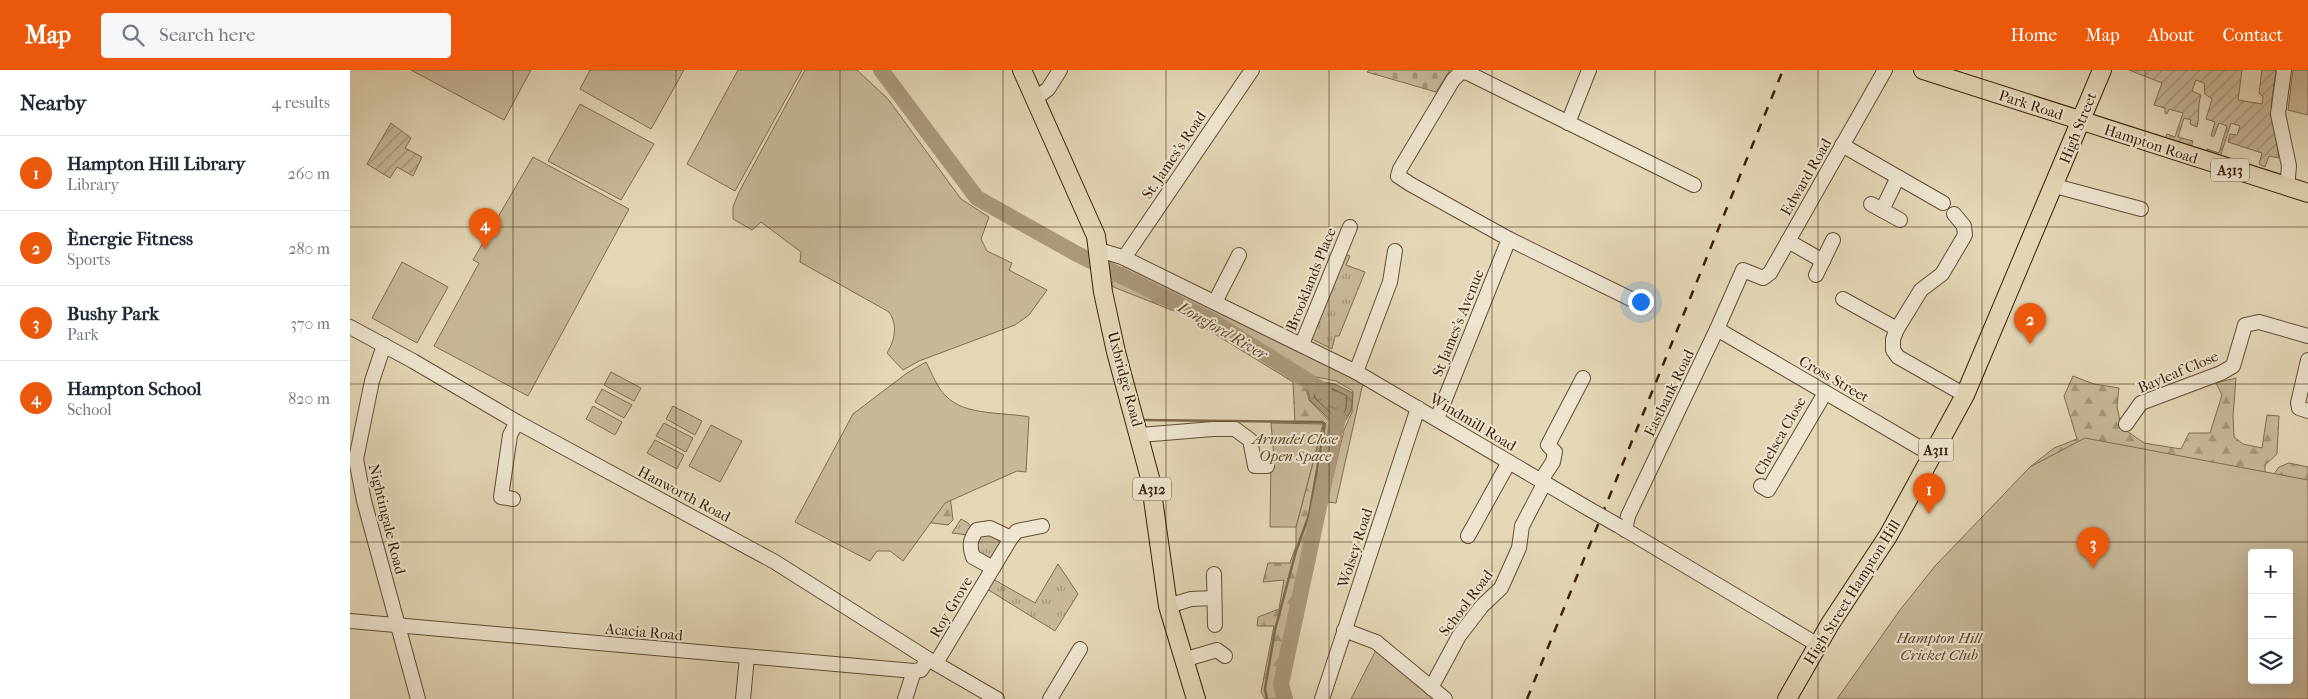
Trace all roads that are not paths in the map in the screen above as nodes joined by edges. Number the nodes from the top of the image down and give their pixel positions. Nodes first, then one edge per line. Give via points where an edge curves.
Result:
1 (1022, 70) edge
2 (1060, 70) edge
3 (1252, 70) edge
4 (1589, 70) edge
5 (1885, 70) edge
6 (1923, 70) edge
7 (2102, 70) edge
8 (2284, 70) edge
9 (1036, 98) junction
10 (1568, 122) junction
11 (2081, 122) junction
12 (1842, 145) junction
13 (1898, 177) junction
14 (1694, 185) dead end
15 (2055, 186) junction
16 (2287, 188) junction
17 (2308, 194) edge
18 (1943, 203) dead end
19 (2141, 209) dead end
20 (1954, 214) dead end
21 (1900, 220) dead end
22 (1350, 227) dead end
23 (1509, 239) junction
24 (1833, 240) dead end
25 (1788, 241) junction
26 (1394, 251) dead end
27 (1099, 253) junction
28 (1238, 255) dead end
29 (1124, 258) junction
30 (1823, 261) junction
31 (1743, 270) joint
32 (1816, 275) dead end
33 (1843, 299) dead end
34 (1215, 302) junction
35 (1645, 306) dead end
36 (350, 328) edge
37 (1718, 329) junction
38 (1897, 329) junction
39 (2308, 336) edge
40 (1302, 344) junction
41 (384, 345) junction
42 (2308, 360) edge
43 (1356, 372) junction
44 (1583, 378) dead end
45 (1825, 393) junction
46 (1965, 395) junction
47 (1418, 408) junction
48 (2308, 411) edge
49 (1437, 419) junction
50 (517, 422) junction
51 (2126, 424) dead end
52 (1140, 435) junction
53 (1934, 456) junction
54 (1509, 462) junction
55 (1267, 466) dead end
56 (1543, 482) junction
57 (1761, 486) dead end
58 (513, 499) dead end
59 (1042, 526) dead end
60 (1622, 528) junction
61 (1468, 536) dead end
62 (1011, 538) junction
63 (993, 568) junction
64 (1214, 574) dead end
65 (1214, 598) junction
66 (1168, 606) junction
67 (350, 621) edge
68 (1215, 625) dead end
69 (397, 626) junction
70 (1344, 630) junction
71 (1818, 645) junction
72 (1080, 649) dead end
73 (1220, 649) dead end
74 (747, 657) junction
75 (1183, 660) junction
76 (932, 661) junction
77 (914, 672) junction
78 (1431, 688) junction
79 (418, 699) edge
80 (743, 699) edge
81 (905, 699) edge
82 (997, 699) edge
83 (1050, 699) edge
84 (1196, 699) edge
85 (1322, 699) edge
86 (1445, 699) edge
87 (1787, 699) edge

1 - 9 main road, Uxbridge Road / A312
2 - 9 street via 1048,89
3 - 29 street, St. James's Road
4 - 10 street
5 - 12 street, Edward Road
6 - 11 main road, Park Road / A313
7 - 11 main road, High Street / A311
8 - 16 street via 2278,114 2289,166
9 - 27 main road, Uxbridge Road / A312 via 1096,236
10 - 14 street
10 - 23 street via 1461,72 1402,164 1398,176 1402,179
11 - 15 main road, High Street / A311
11 - 16 main road, Hampton Road / A313
12 - 13 street
12 - 25 street, Edward Road
13 - 18 street
13 - 21 street via 1876,207
15 - 19 street
15 - 46 main road, High Street Hampton Hill / A311
16 - 17 main road, Hampton Road / A313
20 - 38 street via 1964,226 1965,235 1942,274 1921,290
22 - 40 street, Brooklands Place
23 - 35 street
23 - 49 street, St James's Avenue
24 - 30 street
25 - 30 street
25 - 31 street, Edward Road via 1770,273 1763,278
26 - 43 street via 1390,282
27 - 29 street, Windmill Road
27 - 52 main road, Uxbridge Road / A312 via 1101,280 1116,352
28 - 34 street
29 - 34 street, Windmill Road
30 - 32 street
31 - 37 street, Eastbank Road
33 - 38 street
34 - 40 street, Windmill Road
36 - 41 street, Hanworth Road
37 - 45 street, Cross Street
37 - 60 street, Eastbank Road
38 - 46 street via 1892,339 1898,358
39 - 51 street, Bayleaf Close via 2259,322 2245,325 2233,366 2141,404
40 - 43 street, Windmill Road
41 - 50 street, Hanworth Road
41 - 69 street, Nightingale Road via 372,381 356,459
42 - 48 street via 2298,404 2299,408
43 - 47 street, Windmill Road
44 - 56 street, School Road via 1548,445 1555,452
45 - 53 street, Cross Street
45 - 57 street, Chelsea Close via 1768,490
46 - 53 main road, High Street Hampton Hill / A311
47 - 49 street, Windmill Road
47 - 70 street, Wolsey Road
49 - 54 street, Windmill Road
50 - 58 street via 510,435 501,497
50 - 76 street, Hanworth Road via 775,562
52 - 55 street via 1235,429 1250,440 1255,466
52 - 66 main road, Uxbridge Road / A312 via 1152,486
53 - 71 main road, High Street Hampton Hill / A311 via 1888,536
54 - 56 street, Windmill Road
54 - 61 street
56 - 60 street, Windmill Road, bridge
56 - 78 street, School Road via 1522,526 1519,548 1501,588 1459,636
59 - 62 street via 1017,531
60 - 71 street, Windmill Road
62 - 63 street, Roy Grove
62 - 63 street, Roy Grove via 990,528 978,530 971,538 973,557
63 - 76 street, Roy Grove
64 - 65 street
65 - 66 street via 1191,599
65 - 68 street
66 - 75 main road, Uxbridge Road / A312
67 - 69 street, Acacia Road
69 - 74 street, Acacia Road
69 - 79 street, Nightingale Road
70 - 78 street via 1376,642
70 - 85 street, Wolsey Road
71 - 87 main road, High Street Hampton Hill / A311
72 - 83 street
73 - 75 street
74 - 77 street, Acacia Road
74 - 80 street
75 - 84 main road, Uxbridge Road / A312
76 - 77 street
76 - 82 street, Hanworth Road
77 - 81 street
78 - 86 street

